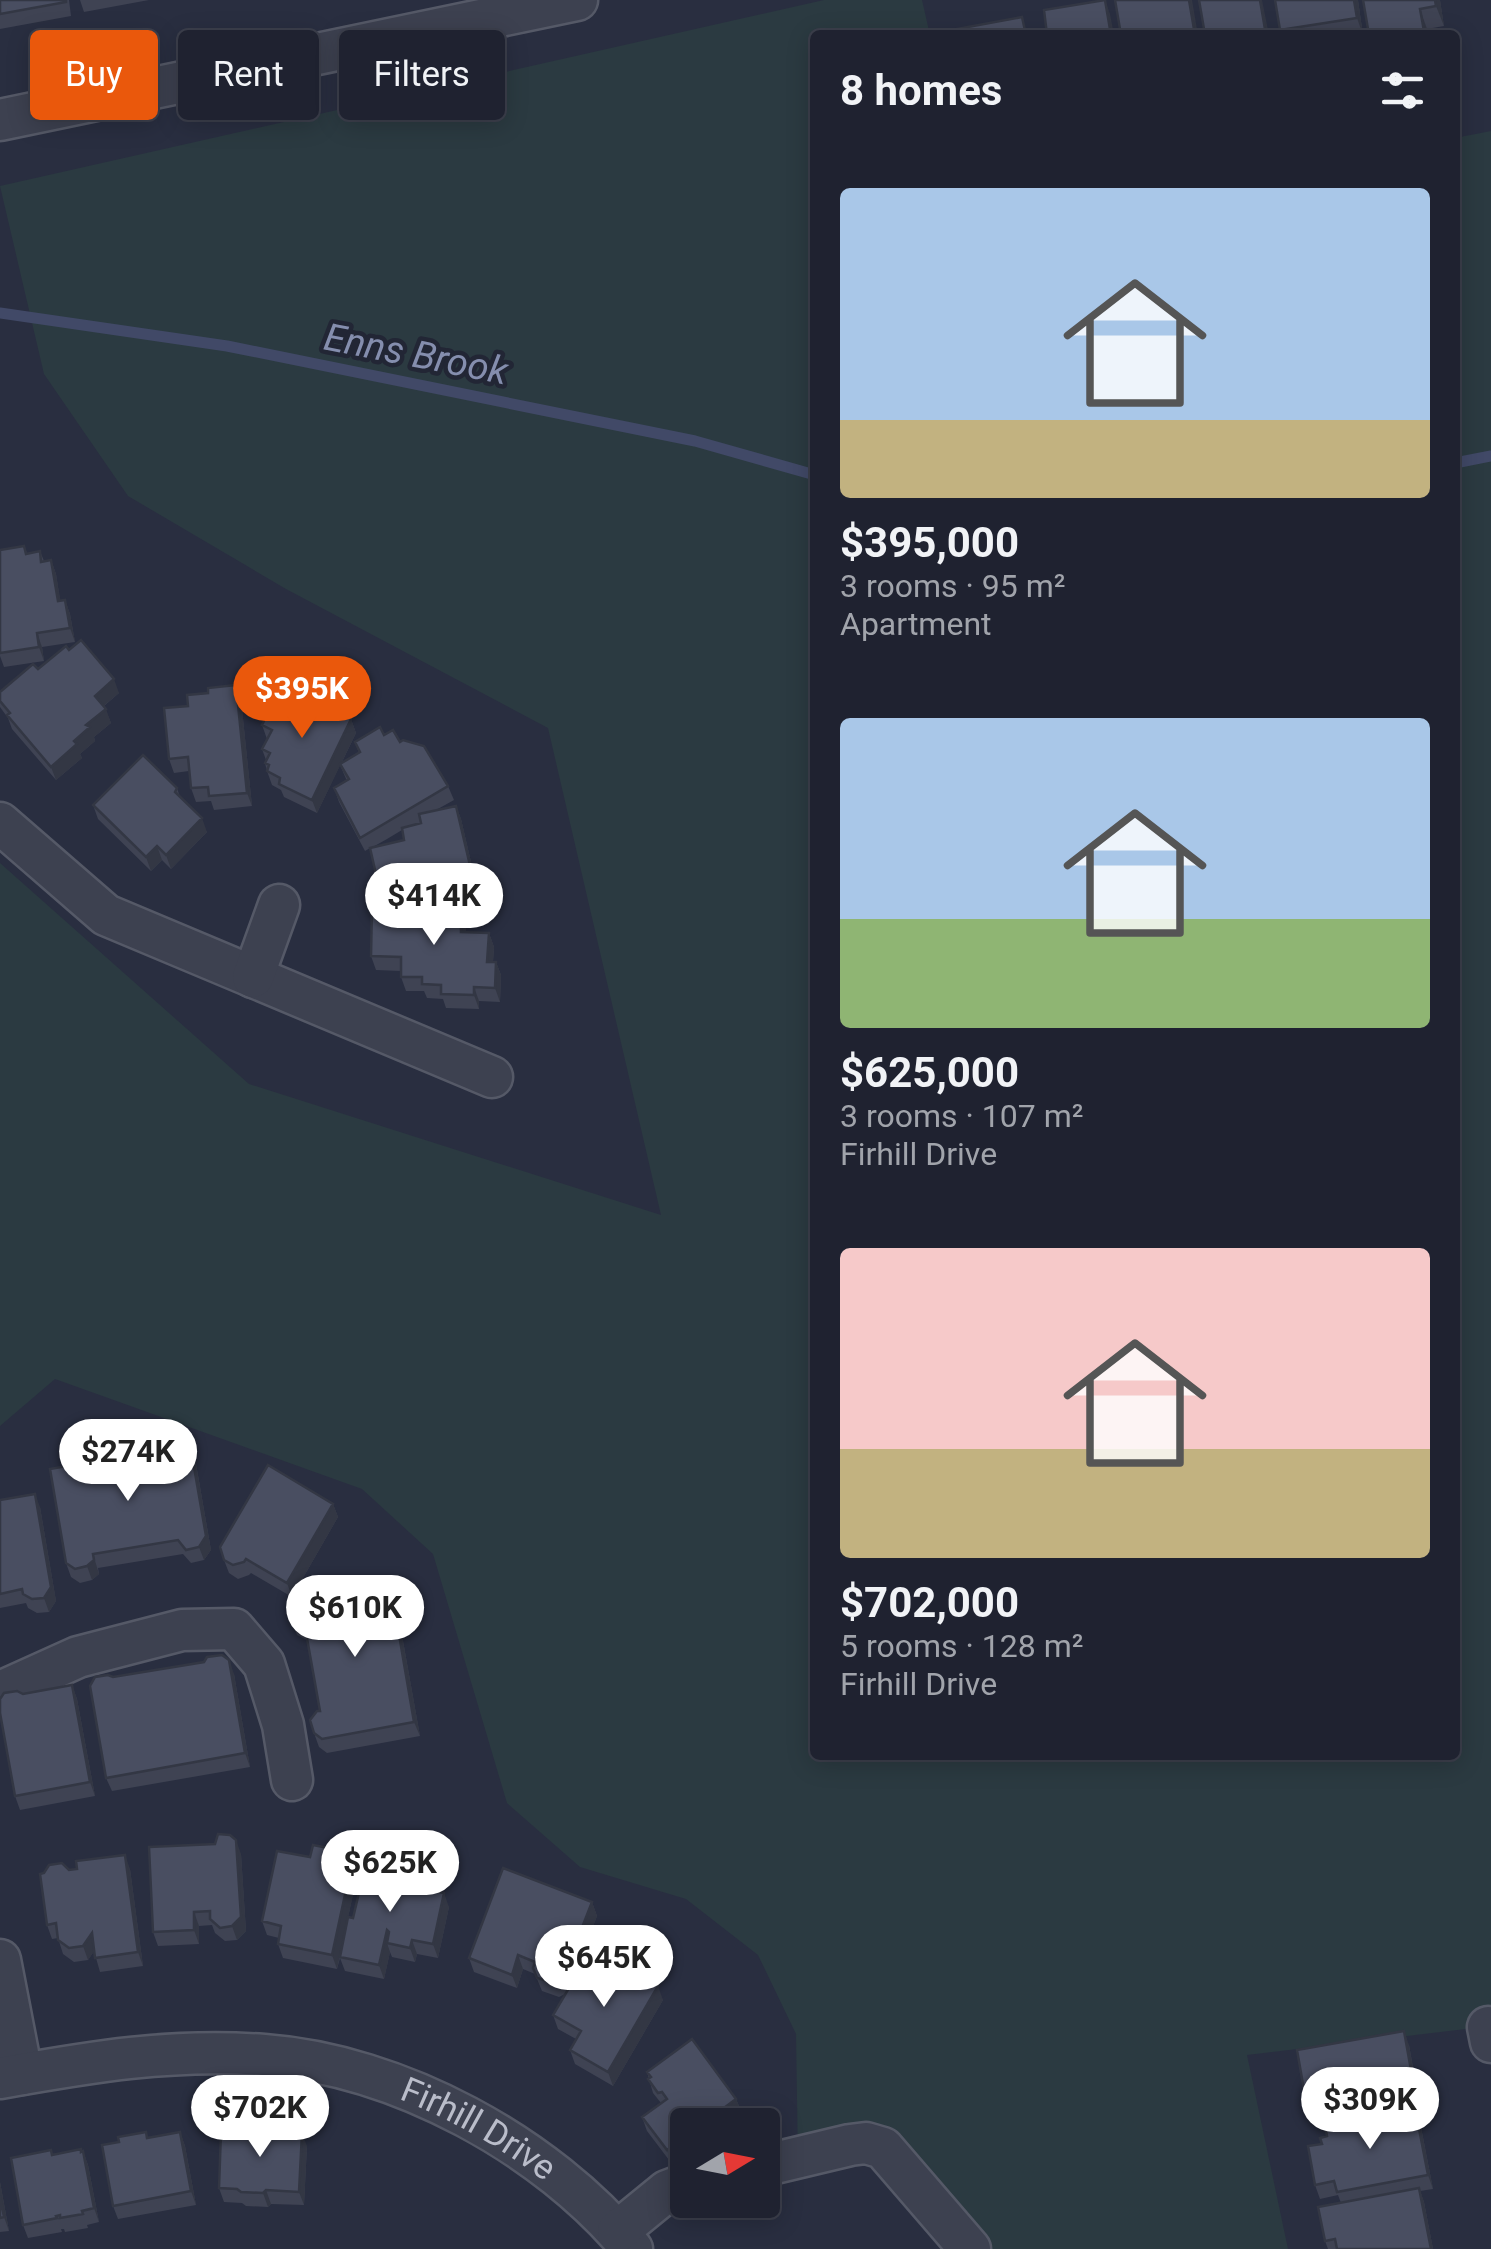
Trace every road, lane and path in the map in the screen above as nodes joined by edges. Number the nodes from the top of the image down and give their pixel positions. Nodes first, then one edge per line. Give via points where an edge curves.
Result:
1 (577, 0) edge
2 (0, 120) edge
3 (0, 823) edge
4 (279, 905) dead end
5 (253, 976) junction
6 (492, 1077) dead end
7 (0, 1694) edge
8 (292, 1780) dead end
9 (0, 1960) edge
10 (11, 2076) edge
11 (780, 2162) edge
12 (670, 2190) edge
13 (625, 2240) edge
14 (970, 2249) edge

1 - 2 street
3 - 5 street via 106,915
4 - 5 street
5 - 6 street
7 - 8 street via 78,1657 182,1630 234,1629 264,1664
9 - 10 street
10 - 13 street, Firhill Drive via 132,2056 206,2053 332,2066 393,2083 510,2142
11 - 14 street via 850,2145 883,2148
12 - 13 street

